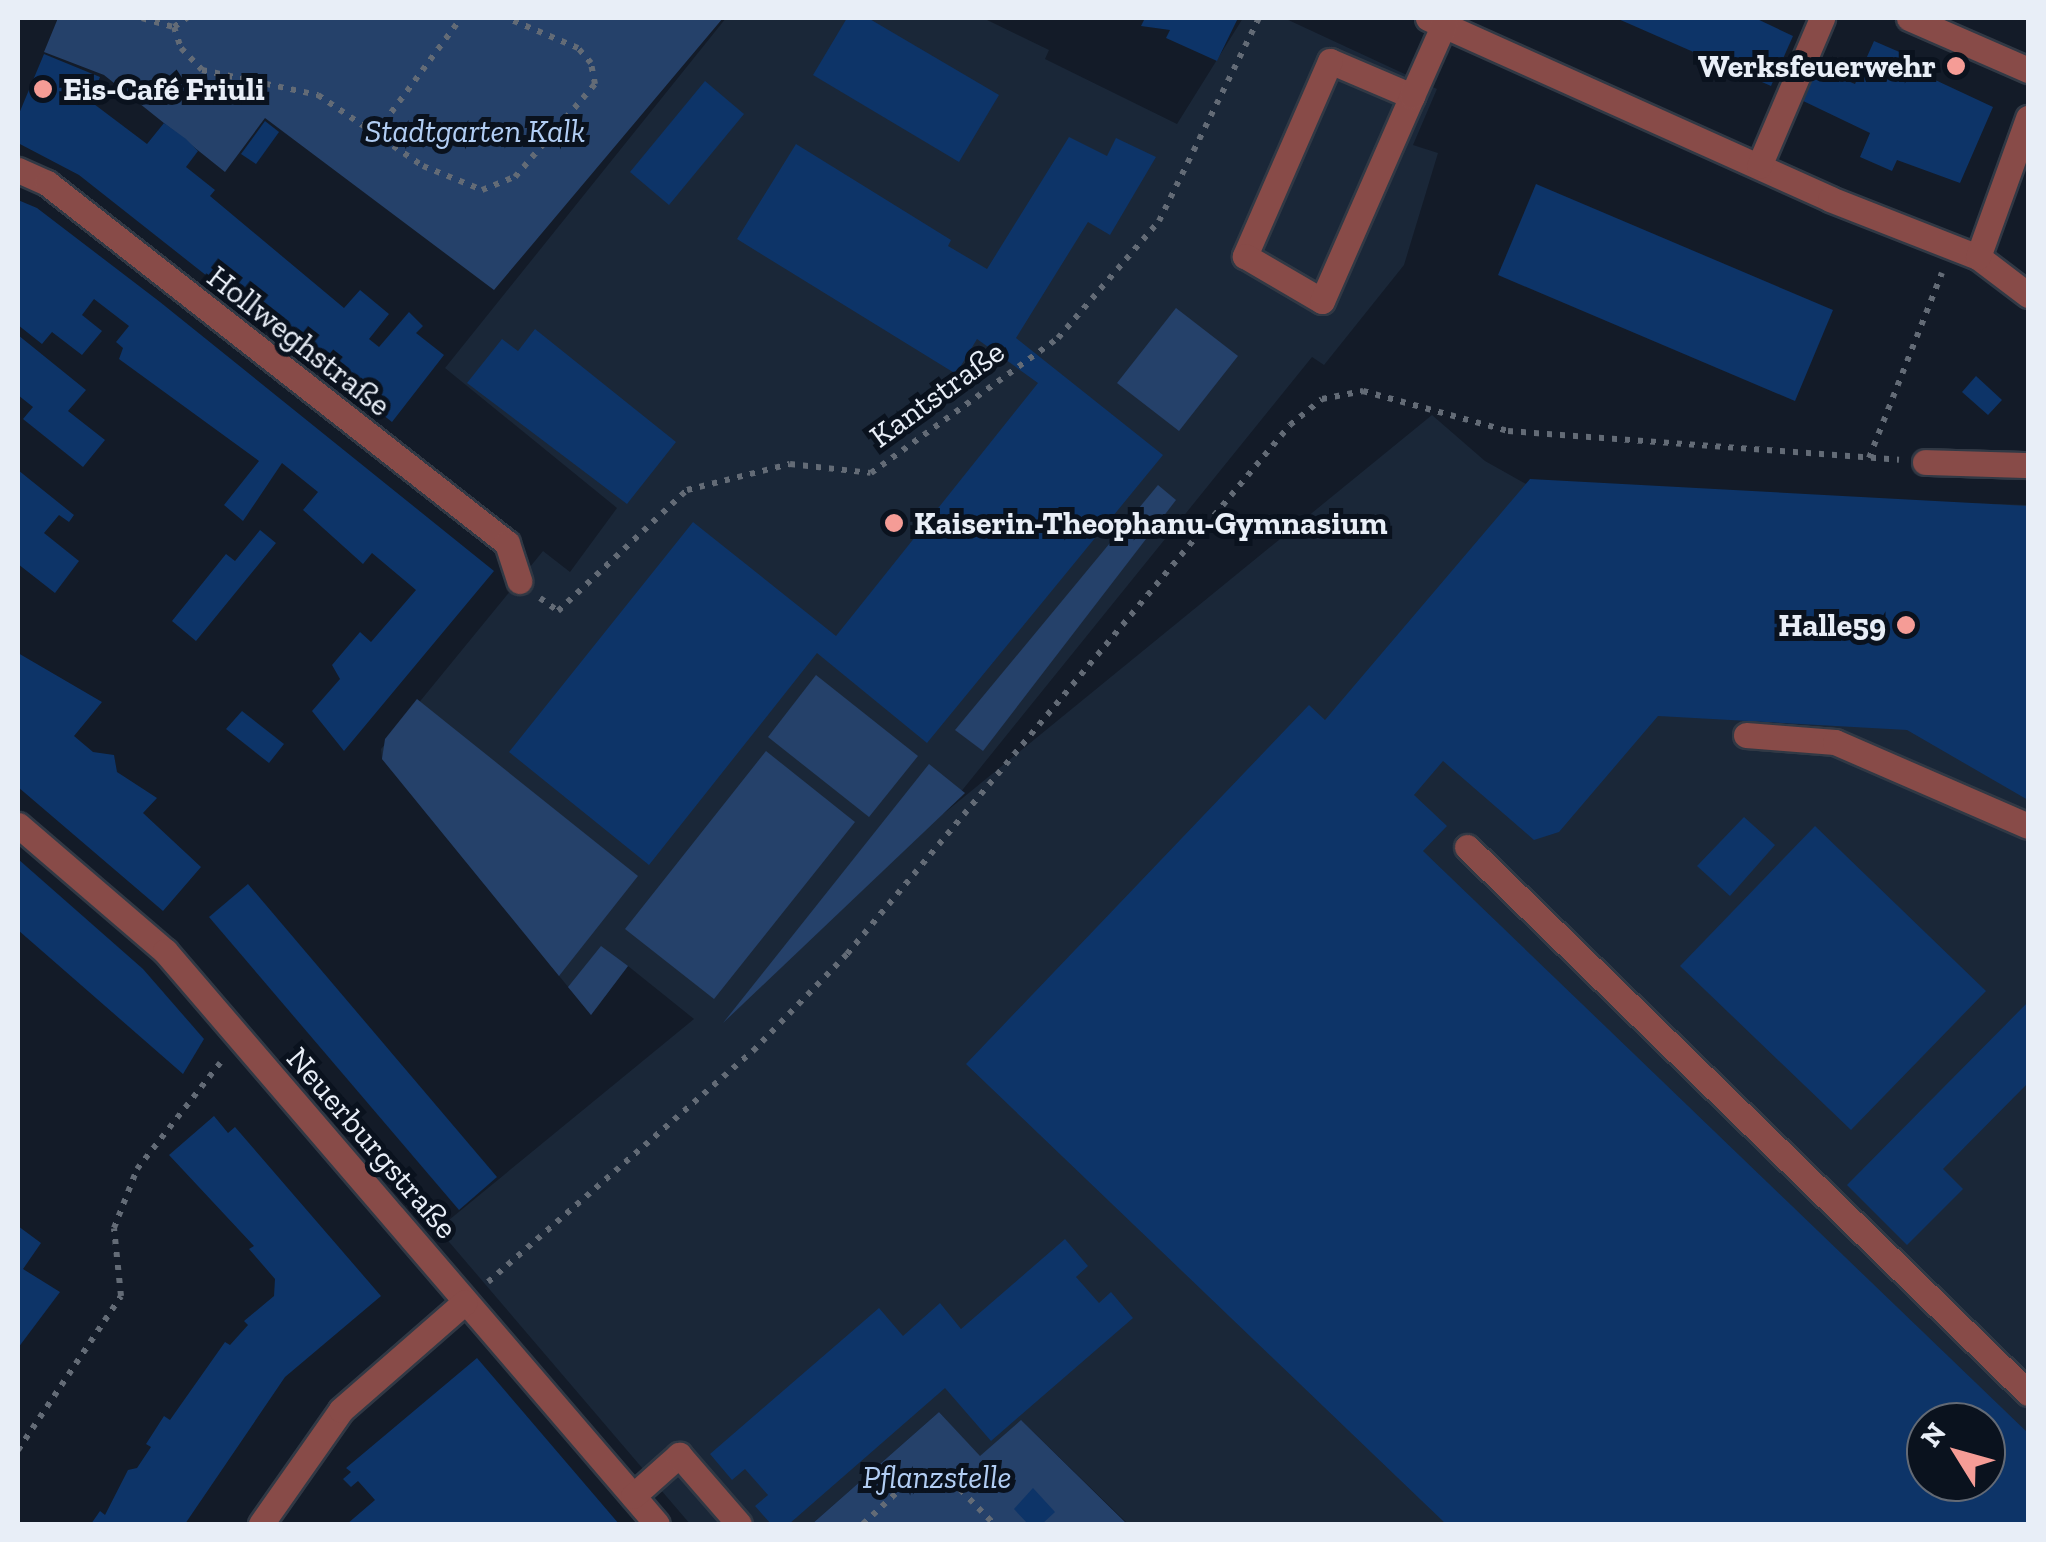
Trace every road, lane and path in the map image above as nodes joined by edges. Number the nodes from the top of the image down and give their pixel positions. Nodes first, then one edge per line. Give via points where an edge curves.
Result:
1 (142, 18) edge
2 (187, 18) edge
3 (460, 18) edge
4 (508, 18) edge
5 (1259, 18) edge
6 (1822, 18) edge
7 (1909, 18) edge
8 (1436, 21) edge
9 (174, 27) junction
10 (2028, 70) edge
11 (1412, 96) junction
12 (2028, 118) edge
13 (376, 133) junction
14 (1758, 166) junction
15 (18, 170) edge
16 (1952, 246) junction
17 (1978, 256) junction
18 (2028, 294) edge
19 (1869, 458) junction
20 (1925, 462) joint
21 (2028, 465) edge
22 (519, 581) joint
23 (1746, 735) dead end
24 (18, 824) edge
25 (2028, 826) edge
26 (1467, 847) dead end
27 (242, 1041) junction
28 (465, 1302) junction
29 (2028, 1393) edge
30 (18, 1450) edge
31 (633, 1496) junction
32 (261, 1524) edge
33 (657, 1524) edge
34 (739, 1524) edge
35 (863, 1524) edge
36 (994, 1524) edge

1 - 9 path
2 - 9 path
3 - 13 path
4 - 13 path via 578,48 591,63 595,84 515,177 482,190 423,166
5 - 22 path, Kantstraße via 1159,220 1058,338 871,473 790,464 687,490 558,611
6 - 14 street
7 - 10 street
8 - 11 street
8 - 14 street
9 - 13 path via 181,48 202,70 318,96
11 - 11 street via 1322,301 1246,256 1330,61
12 - 17 street
14 - 16 street
15 - 22 street, Hollweghstraße via 47,183 507,543
16 - 17 street
16 - 19 path
17 - 18 street
19 - 20 path
19 - 28 path via 1508,430 1362,390 1322,399 1290,425 847,954 753,1051
20 - 21 street
23 - 25 street via 1836,742
24 - 27 street, Neuerburgstraße via 165,951
26 - 29 street
27 - 28 street, Neuerburgstraße
27 - 30 path via 198,1084 137,1169 114,1228 121,1296
28 - 31 street, Neuerburgstraße
28 - 32 street via 341,1410
31 - 33 street, Neuerburgstraße
31 - 34 street via 679,1455
35 - 36 path via 907,1483 942,1471

